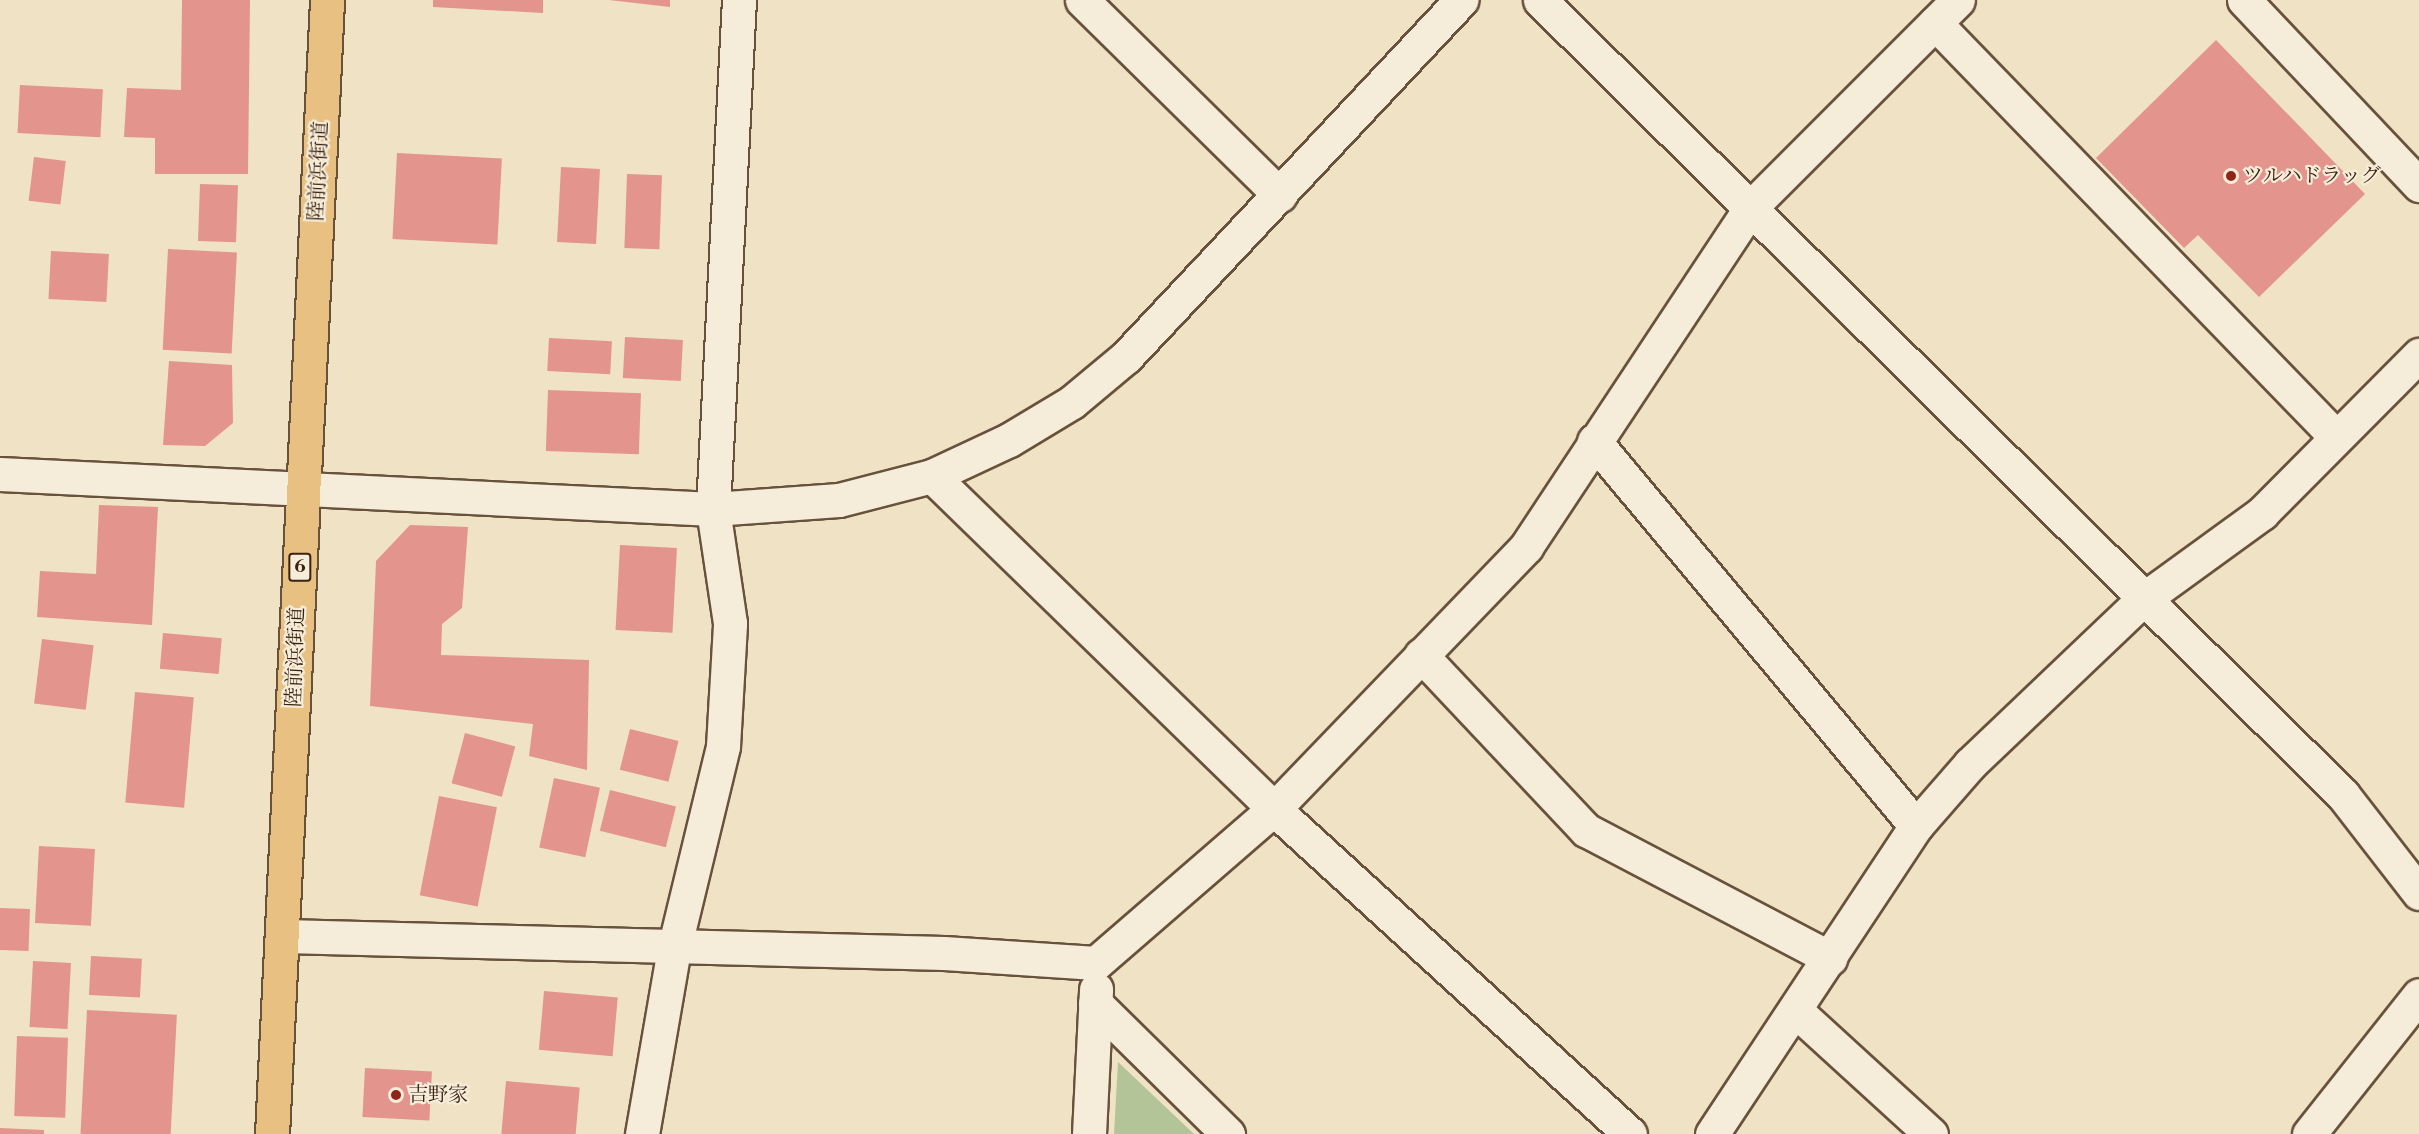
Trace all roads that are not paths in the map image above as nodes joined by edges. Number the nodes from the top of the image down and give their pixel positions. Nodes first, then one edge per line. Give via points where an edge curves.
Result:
1 (327, 0) edge
2 (739, 0) edge
3 (1082, 0) edge
4 (1461, 0) edge
5 (1540, 0) edge
6 (1958, 0) edge
7 (2244, 0) edge
8 (1935, 23) junction
9 (2419, 185) edge
10 (1280, 195) junction
11 (1752, 206) junction
12 (2419, 355) edge
13 (2336, 437) junction
14 (1594, 441) junction
15 (0, 474) edge
16 (932, 476) junction
17 (304, 485) junction
18 (713, 509) junction
19 (2141, 601) junction
20 (1421, 655) junction
21 (1274, 809) junction
22 (1916, 826) junction
23 (2419, 894) edge
24 (284, 936) junction
25 (674, 949) junction
26 (1830, 958) junction
27 (1096, 963) junction
28 (2419, 995) edge
29 (1095, 1003) junction
30 (1795, 1010) junction
31 (272, 1134) edge
32 (642, 1134) edge
33 (1089, 1134) edge
34 (1228, 1134) edge
35 (1630, 1134) edge
36 (1712, 1134) edge
37 (1931, 1134) edge
38 (2309, 1134) edge

1 - 17 highway, 陸前浜街道 / 6
2 - 18 street
3 - 10 street
4 - 10 street
5 - 11 street
6 - 8 street
7 - 9 street
8 - 11 street
8 - 13 street
10 - 16 street via 1126,357 1072,402 1009,440
11 - 14 street
11 - 19 street
12 - 13 street
13 - 19 street via 2262,513
14 - 20 street via 1526,547
14 - 22 street
15 - 17 street
16 - 18 street via 839,500
16 - 21 street
17 - 18 street
17 - 24 highway, 陸前浜街道 / 6
18 - 25 street via 730,623 723,746
19 - 22 street via 1970,764
19 - 23 street via 2343,795
20 - 21 street
20 - 26 street via 1586,830
21 - 27 street
21 - 35 street
22 - 26 street
24 - 25 street
24 - 31 highway, 陸前浜街道 / 6
25 - 27 street via 944,954
25 - 32 street
26 - 30 street
27 - 29 street
28 - 38 street
29 - 33 street
29 - 34 street
30 - 36 street
30 - 37 street

